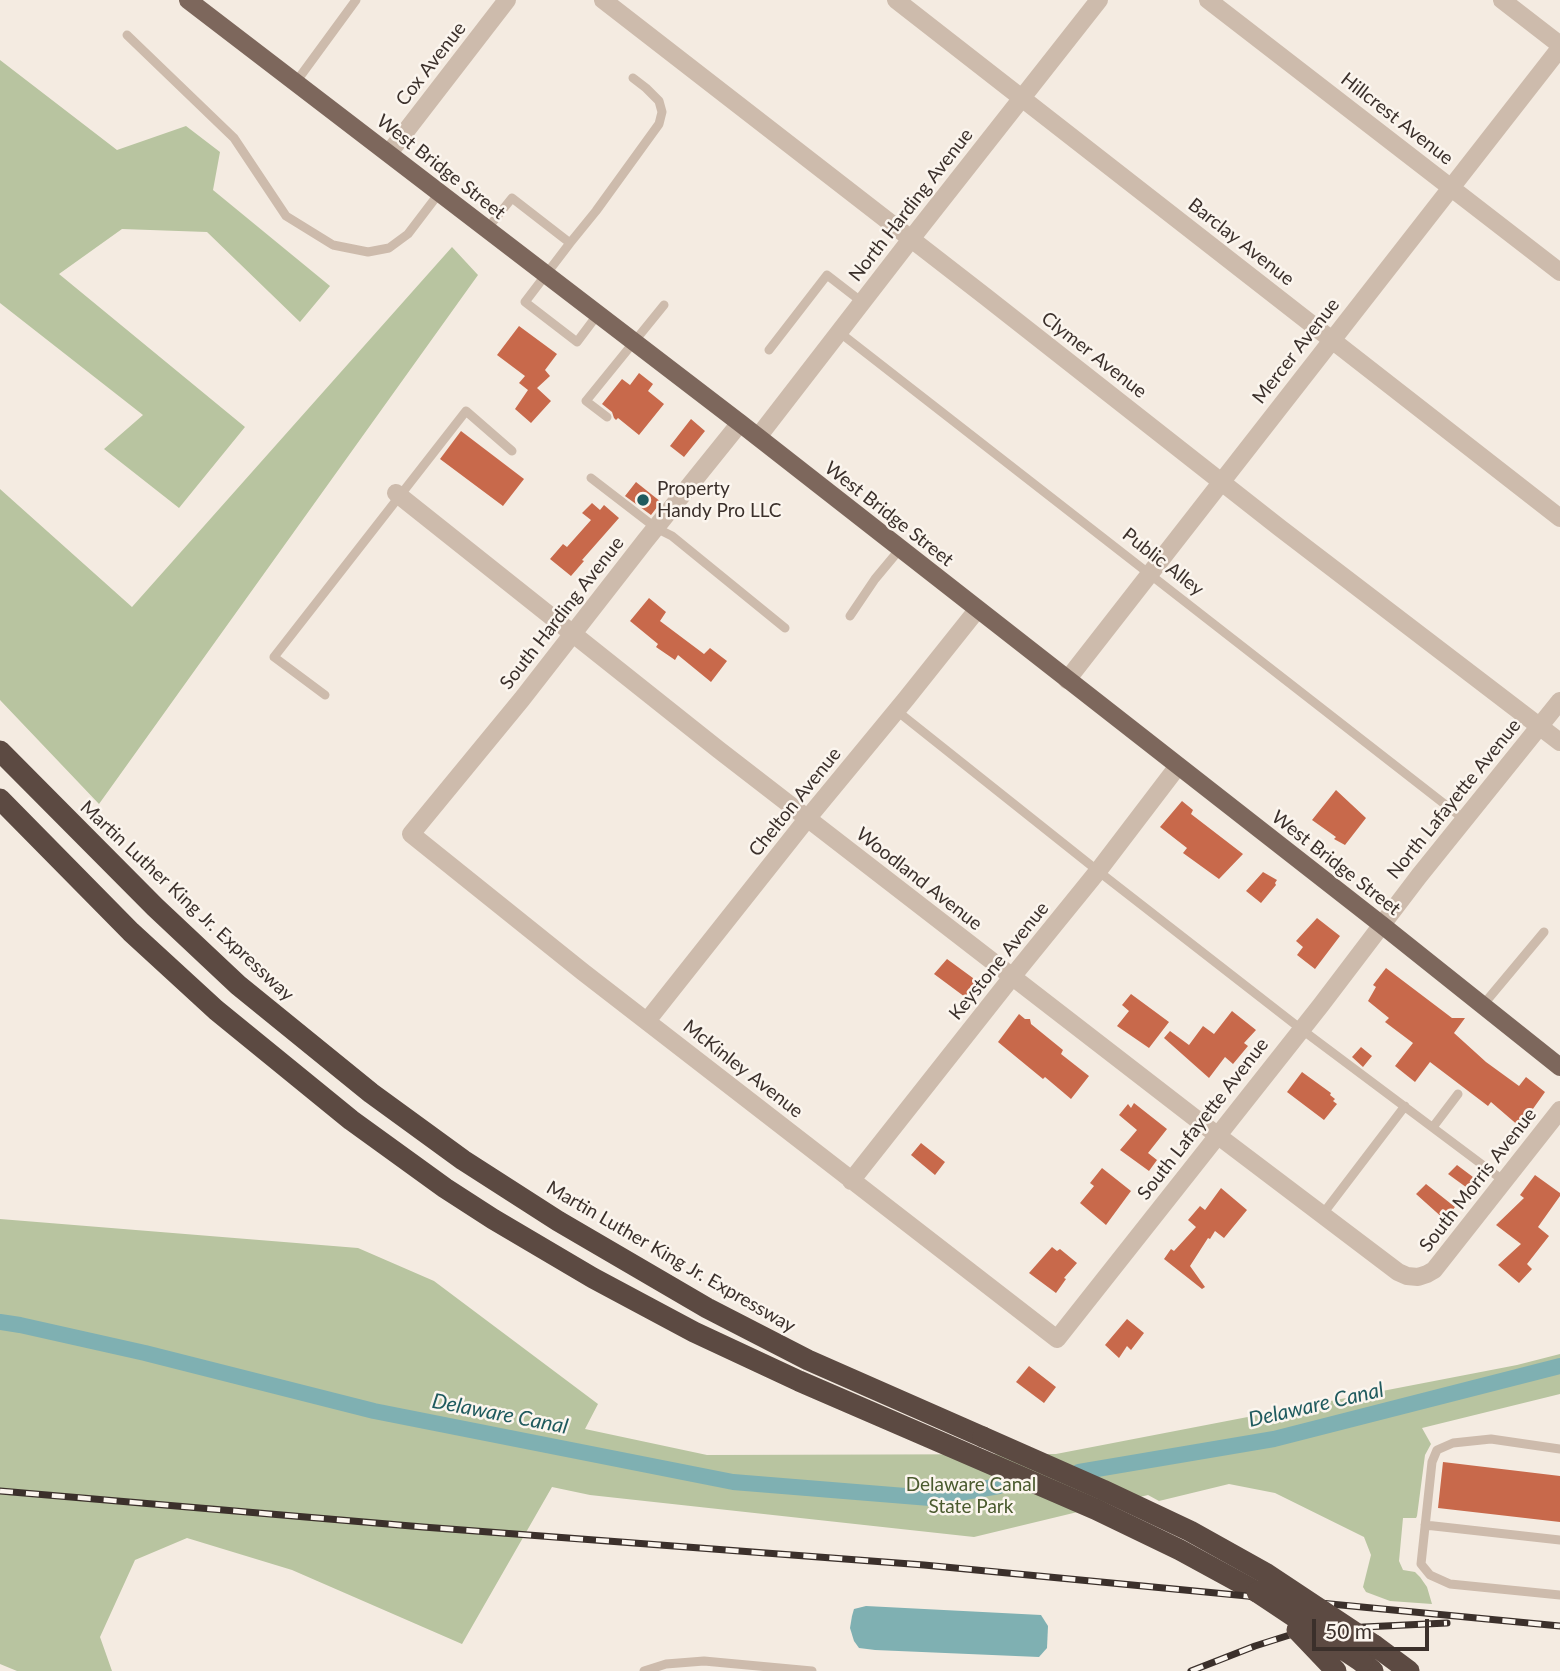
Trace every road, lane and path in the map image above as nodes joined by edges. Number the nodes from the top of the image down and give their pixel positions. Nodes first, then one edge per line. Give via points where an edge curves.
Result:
1 (188, 0) edge
2 (356, 0) edge
3 (507, 0) edge
4 (603, 0) edge
5 (896, 0) edge
6 (1099, 0) edge
7 (1208, 0) edge
8 (1502, 0) edge
9 (127, 35) dead end
10 (1560, 47) edge
11 (632, 78) dead end
12 (296, 82) junction
13 (1022, 98) junction
14 (389, 153) junction
15 (1451, 187) junction
16 (440, 192) junction
17 (488, 229) junction
18 (911, 239) junction
19 (570, 243) junction
20 (1560, 272) edge
21 (546, 274) junction
22 (862, 302) junction
23 (664, 305) dead end
24 (598, 314) junction
25 (839, 332) junction
26 (1332, 339) junction
27 (634, 342) junction
28 (769, 350) dead end
29 (607, 417) dead end
30 (740, 423) junction
31 (758, 437) junction
32 (512, 451) dead end
33 (591, 478) dead end
34 (1222, 482) junction
35 (398, 495) junction
36 (1560, 517) edge
37 (656, 528) junction
38 (900, 549) junction
39 (1150, 574) junction
40 (977, 610) junction
41 (850, 615) dead end
42 (785, 628) dead end
43 (573, 633) junction
44 (1067, 680) junction
45 (325, 695) dead end
46 (1560, 701) edge
47 (897, 711) junction
48 (1540, 726) junction
49 (1560, 742) edge
50 (0, 751) edge
51 (1178, 766) junction
52 (0, 799) edge
53 (807, 818) junction
54 (1465, 820) junction
55 (416, 829) joint
56 (1098, 871) junction
57 (1382, 925) junction
58 (1544, 932) dead end
59 (1012, 977) junction
60 (1483, 1005) junction
61 (647, 1021) junction
62 (1301, 1029) junction
63 (1560, 1067) edge
64 (1458, 1094) dead end
65 (1405, 1106) junction
66 (1560, 1110) edge
67 (1433, 1127) junction
68 (1217, 1135) junction
69 (851, 1181) junction
70 (1503, 1181) junction
71 (1322, 1215) junction
72 (1427, 1274) joint
73 (1057, 1339) joint
74 (1560, 1449) edge
75 (1425, 1525) junction
76 (1560, 1540) edge
77 (1257, 1592) junction
78 (1560, 1595) edge
79 (1370, 1660) edge
80 (1408, 1670) edge
81 (644, 1671) edge
82 (812, 1671) edge
83 (1336, 1671) edge

1 - 12 main road, West Bridge Street
2 - 12 lane
3 - 14 street, Cox Avenue
4 - 18 street, Clymer Avenue
5 - 13 street, Barclay Avenue
6 - 13 street, North Harding Avenue
7 - 15 street, Hillcrest Avenue
8 - 10 street
9 - 16 lane via 234,138 286,216 333,245 368,252 389,248 408,234
10 - 15 street, Mercer Avenue
11 - 19 lane via 659,101 659,124
12 - 14 main road, West Bridge Street
13 - 18 street, North Harding Avenue
13 - 26 street, Barclay Avenue
14 - 16 main road, West Bridge Street
15 - 20 street, Hillcrest Avenue
15 - 26 street, Mercer Avenue
16 - 17 main road, West Bridge Street
17 - 19 lane via 512,198
17 - 21 main road, West Bridge Street
18 - 22 street, North Harding Avenue
18 - 34 street, Clymer Avenue
19 - 21 lane
21 - 24 main road, West Bridge Street
21 - 24 lane via 525,302 577,342
22 - 25 street, North Harding Avenue
22 - 28 lane via 827,275
23 - 27 lane
24 - 27 main road, West Bridge Street
25 - 31 street, North Harding Avenue
25 - 39 lane, Public Alley
26 - 34 street, Mercer Avenue
26 - 36 street, Barclay Avenue
27 - 29 lane via 586,401
27 - 30 main road, West Bridge Street
30 - 31 main road, West Bridge Street
30 - 37 street, South Harding Avenue
31 - 38 main road, West Bridge Street
32 - 35 lane via 466,411
33 - 37 lane
34 - 39 street, Mercer Avenue
34 - 48 street, Clymer Avenue
35 - 43 street, Woodland Avenue
35 - 45 lane via 274,657
37 - 42 lane
37 - 43 street, South Harding Avenue
38 - 40 main road, West Bridge Street
38 - 41 lane
39 - 44 street, Mercer Avenue
39 - 54 lane, Public Alley
40 - 44 main road, West Bridge Street
40 - 47 street, Chelton Avenue
43 - 53 street, Woodland Avenue
43 - 55 street, South Harding Avenue
44 - 51 main road, West Bridge Street
46 - 48 street, North Lafayette Avenue
47 - 53 street, Chelton Avenue
47 - 56 lane
48 - 49 street, Clymer Avenue
48 - 54 street, North Lafayette Avenue
50 - 79 highway, Martin Luther King Jr. Expressway, bridge via 237,985 463,1160 707,1308 808,1360 1190,1531 1268,1574
51 - 56 street, Keystone Avenue
51 - 57 main road, West Bridge Street
52 - 77 highway, Martin Luther King Jr. Expressway via 131,932 216,1010 351,1120 445,1188 642,1306 746,1357 1141,1530
53 - 59 street, Woodland Avenue
53 - 61 street, Chelton Avenue
54 - 57 street, North Lafayette Avenue
55 - 61 street, McKinley Avenue via 411,834
56 - 59 street, Keystone Avenue
56 - 62 lane
57 - 60 main road, West Bridge Street
57 - 62 street, South Lafayette Avenue
58 - 60 lane
59 - 68 street, Woodland Avenue
59 - 69 street, Keystone Avenue
60 - 63 main road, West Bridge Street
61 - 69 street, McKinley Avenue
62 - 65 lane
62 - 68 street, South Lafayette Avenue
64 - 67 lane
65 - 67 lane
65 - 71 lane
66 - 70 street, South Morris Avenue
67 - 70 lane
68 - 71 street, Woodland Avenue
68 - 73 street, South Lafayette Avenue
69 - 73 street, McKinley Avenue
70 - 72 street, South Morris Avenue
71 - 72 street, Woodland Avenue via 1398,1272 1418,1277
74 - 75 lane via 1491,1439 1453,1443 1437,1450
75 - 76 lane
75 - 78 lane via 1420,1564 1430,1575 1450,1584
77 - 79 highway, Martin Luther King Jr. Expressway, bridge
77 - 83 highway, bridge
79 - 80 highway, Martin Luther King Jr. Expressway
81 - 82 lane via 704,1661

